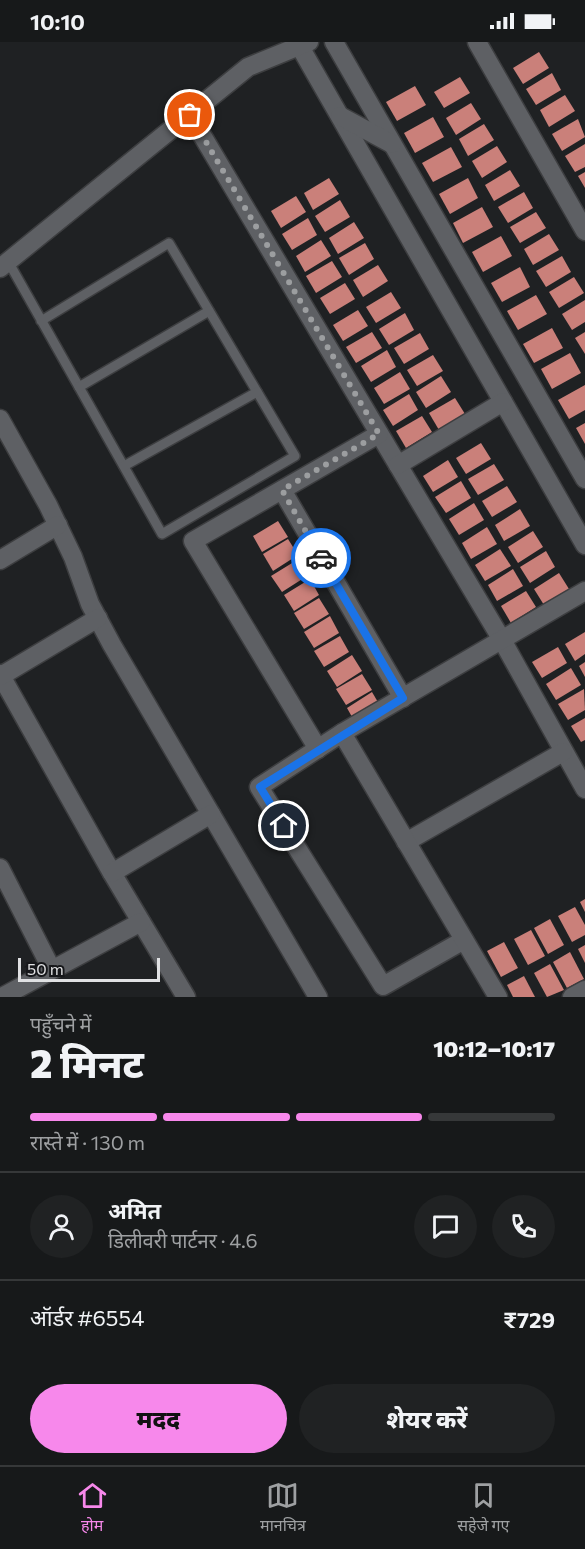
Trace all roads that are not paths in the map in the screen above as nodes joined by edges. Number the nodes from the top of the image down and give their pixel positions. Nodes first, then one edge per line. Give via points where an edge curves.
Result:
1 (329, 42) edge
2 (334, 42) edge
3 (477, 42) edge
4 (304, 43) edge
5 (278, 47) edge
6 (313, 70) junction
7 (190, 115) junction
8 (339, 115) junction
9 (394, 145) junction
10 (585, 231) edge
11 (4, 266) edge
12 (209, 311) junction
13 (41, 321) junction
14 (79, 387) junction
15 (257, 392) junction
16 (503, 402) junction
17 (0, 419) edge
18 (379, 434) junction
19 (398, 465) junction
20 (124, 466) junction
21 (585, 479) edge
22 (282, 490) junction
23 (58, 525) junction
24 (585, 545) edge
25 (0, 560) edge
26 (585, 591) edge
27 (98, 618) junction
28 (502, 640) junction
29 (1, 675) edge
30 (403, 698) junction
31 (342, 734) junction
32 (318, 749) junction
33 (563, 752) junction
34 (585, 789) edge
35 (211, 814) junction
36 (406, 842) junction
37 (0, 868) edge
38 (112, 873) junction
39 (141, 922) junction
40 (464, 940) junction
41 (52, 970) junction
42 (585, 990) edge
43 (2, 997) edge
44 (186, 997) edge
45 (318, 997) edge
46 (498, 997) edge
47 (572, 997) edge

1 - 6 street
2 - 9 street
3 - 10 street
4 - 5 street
4 - 6 street
5 - 6 street
5 - 7 street
6 - 8 street
7 - 11 street
7 - 18 street
8 - 9 street
8 - 16 street
9 - 21 street
11 - 13 lane
12 - 13 lane via 169,243
12 - 14 lane
12 - 15 lane
13 - 14 lane
14 - 20 lane
15 - 20 lane
15 - 20 lane via 295,456 162,534
16 - 19 street
16 - 24 street
17 - 23 street
18 - 19 street
18 - 22 street
19 - 28 street
22 - 30 street
22 - 32 street via 193,540
23 - 25 street
23 - 27 street
26 - 28 street
27 - 29 street
27 - 35 street
28 - 30 street
28 - 33 street
29 - 38 street
30 - 31 street
31 - 32 street
31 - 36 street
32 - 40 street via 260,787 383,986
33 - 34 street
33 - 36 street
35 - 38 street
35 - 45 street
36 - 40 street
37 - 41 street
38 - 39 street
39 - 41 street
39 - 44 street
40 - 46 street
41 - 43 street
42 - 47 street

